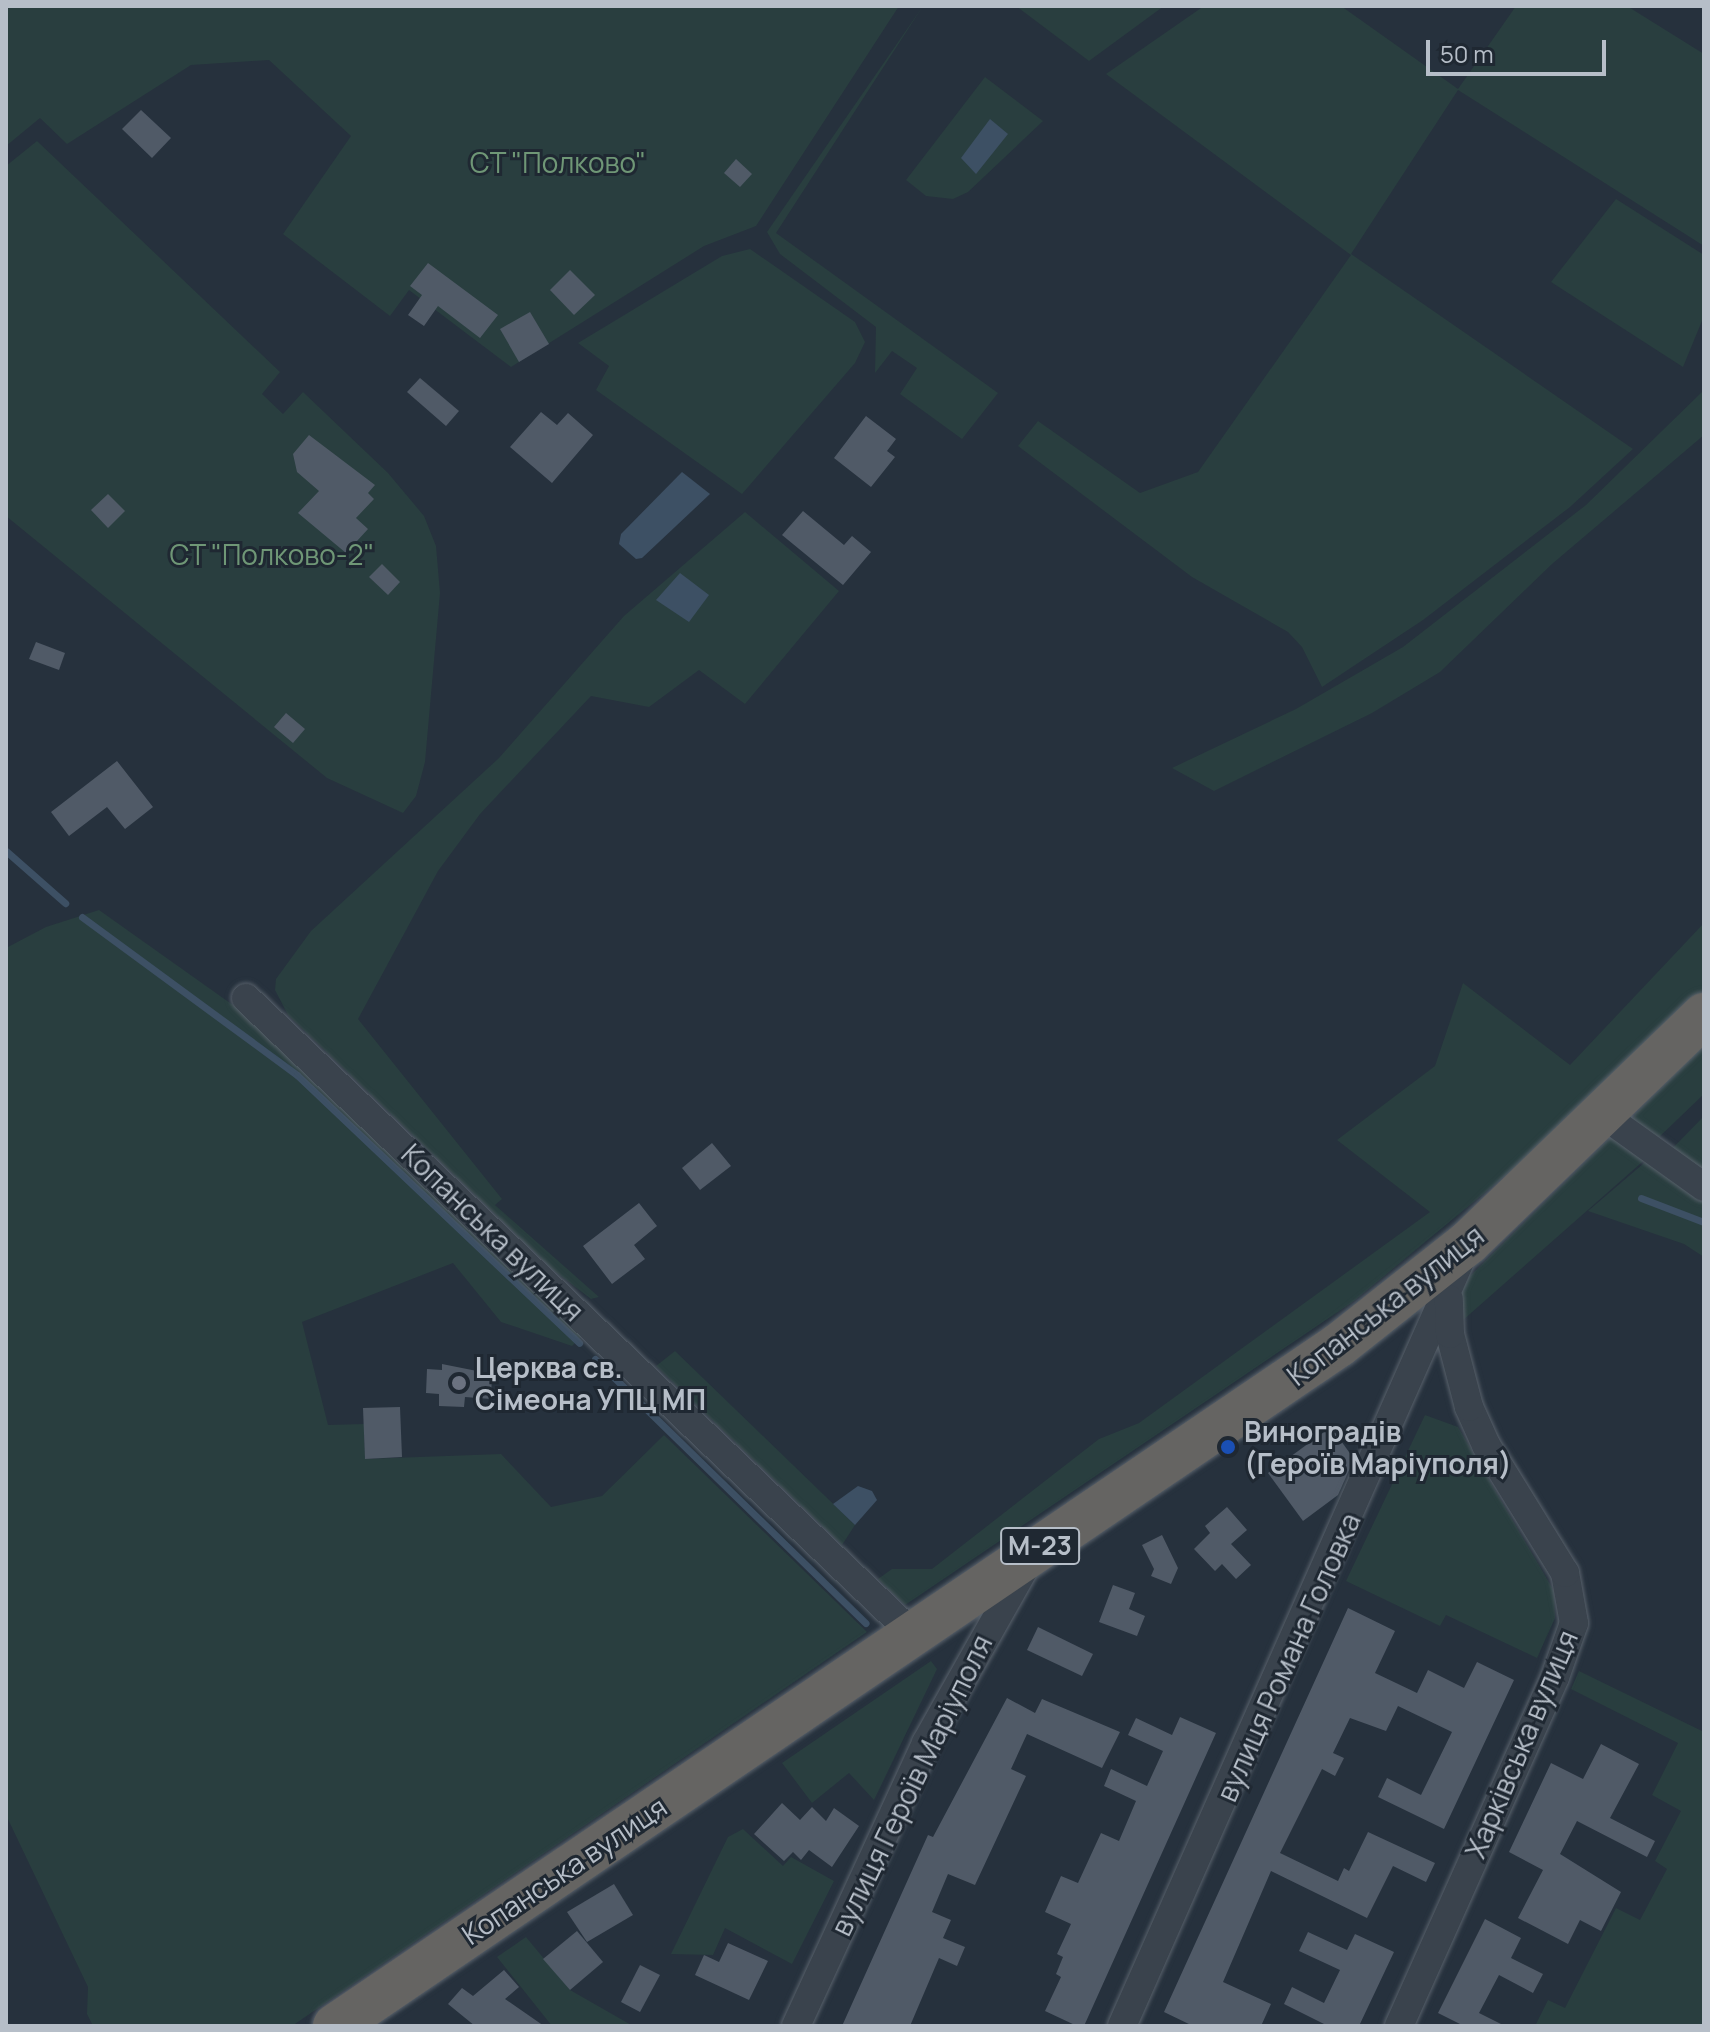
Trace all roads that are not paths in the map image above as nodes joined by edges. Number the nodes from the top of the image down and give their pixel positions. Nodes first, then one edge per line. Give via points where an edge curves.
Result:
1 (246, 998) dead end
2 (1704, 1015) edge
3 (1602, 1114) junction
4 (1704, 1187) edge
5 (1469, 1242) junction
6 (1450, 1287) junction
7 (1035, 1549) junction
8 (912, 1633) junction
9 (335, 2026) edge
10 (796, 2026) edge
11 (1122, 2026) edge
12 (1399, 2026) edge

1 - 8 street, Копанська вулиця
2 - 3 highway, Копанська вулиця / М-23
3 - 4 street
3 - 5 highway, Копанська вулиця / М-23
5 - 6 street, вулиця Романа Головка
5 - 7 highway, Копанська вулиця / М-23 via 1289,1381
6 - 11 street, вулиця Романа Головка
6 - 12 street, Харківська вулиця via 1450,1334 1464,1392 1486,1445 1565,1573 1574,1623 1555,1677
7 - 8 highway, Копанська вулиця / М-23
7 - 10 street, вулиця Героїв Маріуполя via 926,1743
8 - 9 highway, Копанська вулиця / М-23

